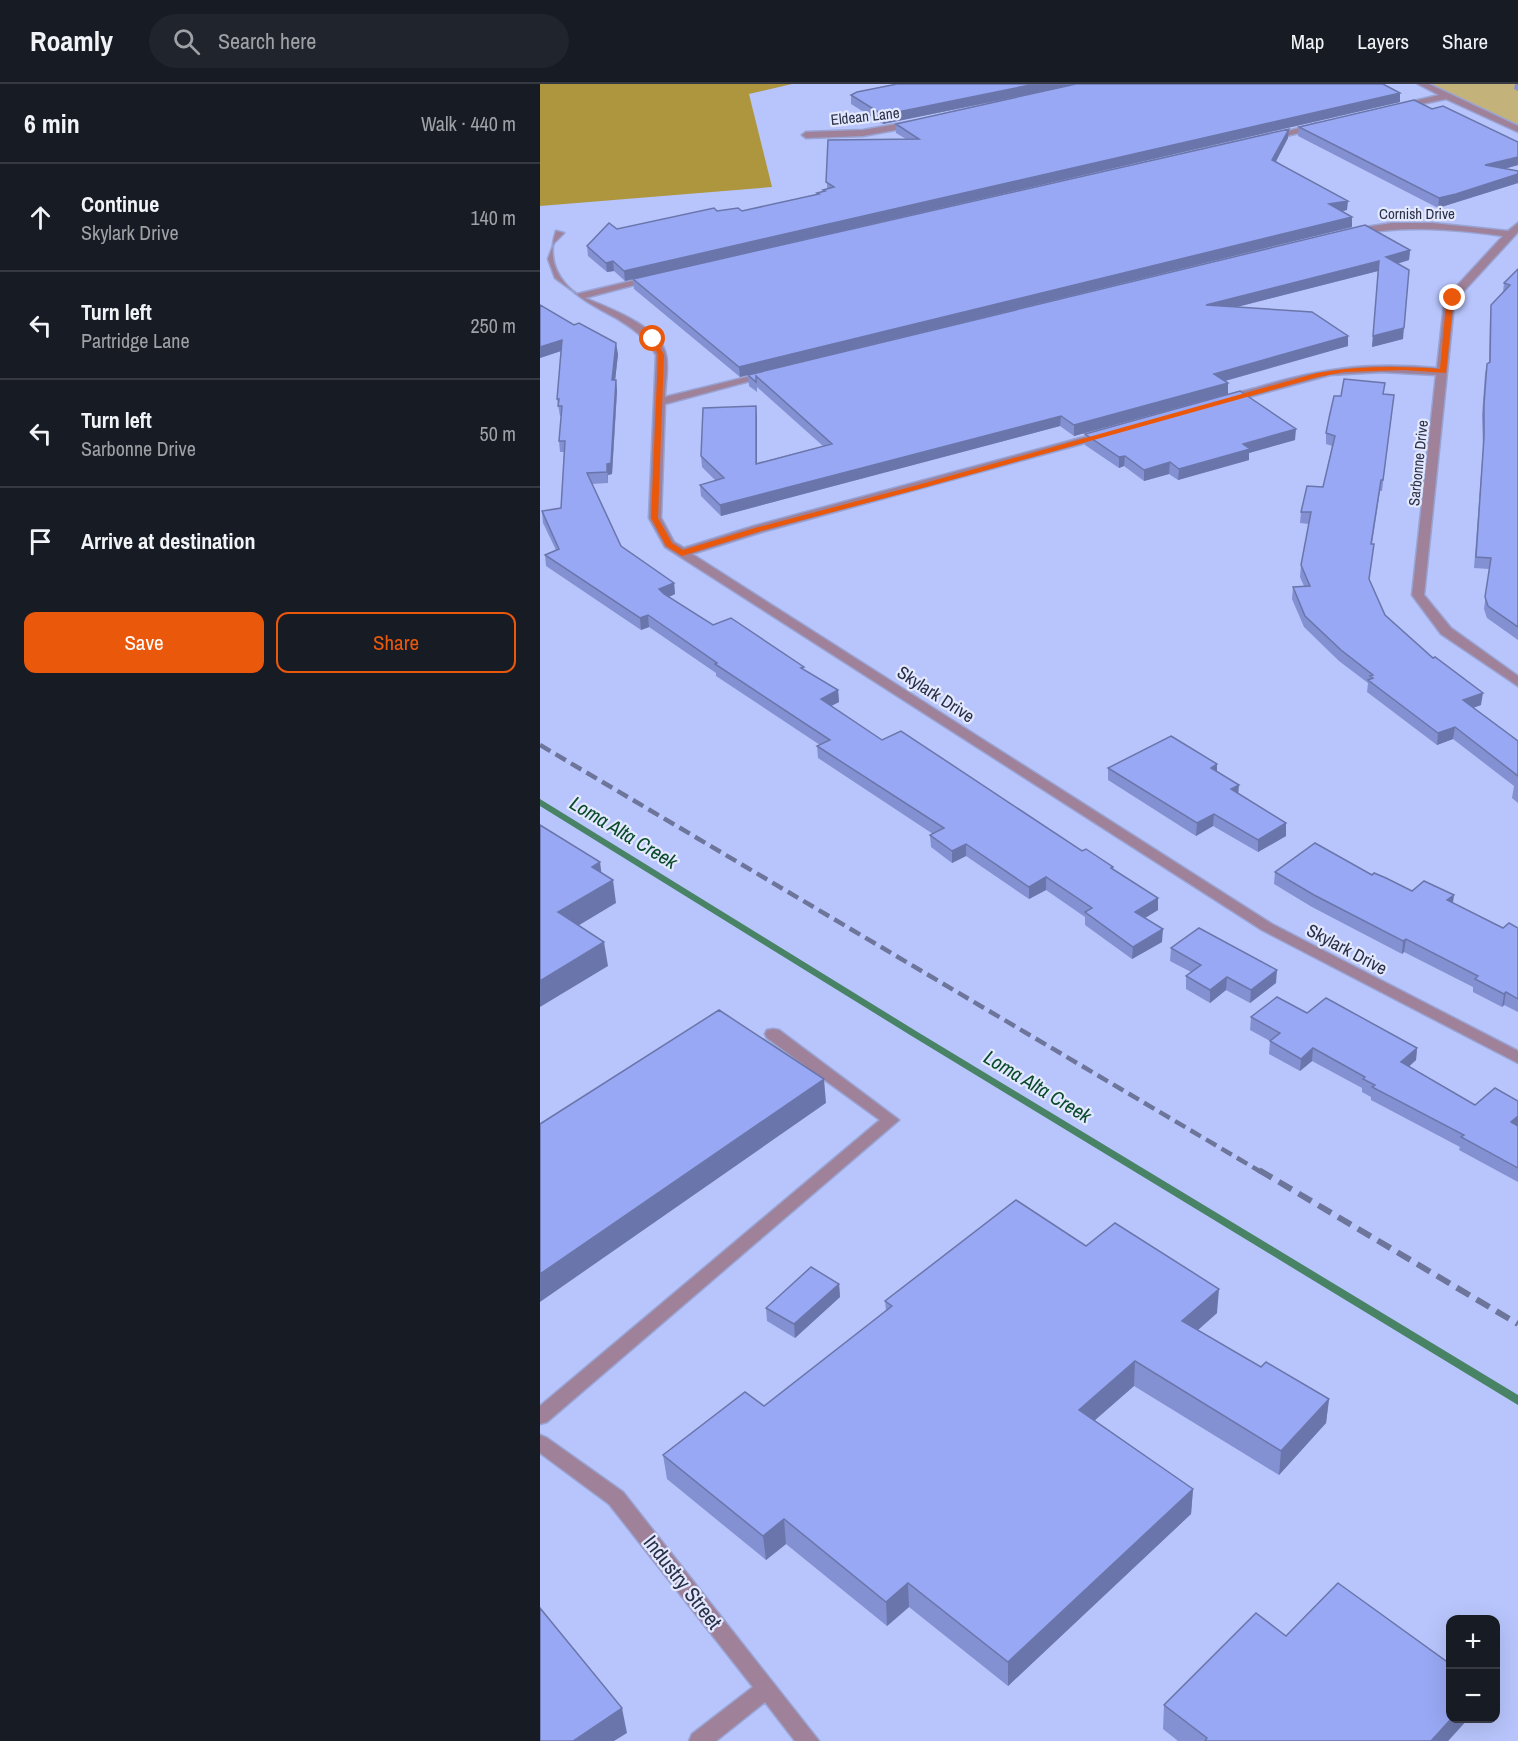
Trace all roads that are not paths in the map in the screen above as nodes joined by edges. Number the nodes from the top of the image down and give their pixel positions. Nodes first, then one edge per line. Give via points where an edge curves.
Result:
1 (1422, 84) edge
2 (1447, 96) junction
3 (1390, 109) edge
4 (924, 122) edge
5 (1333, 122) edge
6 (1518, 129) edge
7 (806, 135) dead end
8 (1253, 141) edge
9 (1514, 230) edge
10 (559, 233) dead end
11 (1342, 234) edge
12 (668, 275) edge
13 (575, 297) junction
14 (1443, 372) junction
15 (775, 374) edge
16 (660, 402) junction
17 (1214, 404) edge
18 (1111, 433) edge
19 (682, 553) junction
20 (1518, 682) edge
21 (773, 1034) dead end
22 (1518, 1058) edge
23 (540, 1417) edge
24 (540, 1443) edge
25 (766, 1689) junction
26 (700, 1741) edge
27 (808, 1741) edge

1 - 2 street
2 - 3 street
2 - 6 street
4 - 7 street, Eldean Lane via 863,133
5 - 8 street
9 - 11 street, Cornish Drive via 1437,225
9 - 14 street, Sarbonne Drive via 1449,305
10 - 13 street, Skylark Drive via 543,258 551,279
12 - 13 street
13 - 16 street, Skylark Drive via 619,316 653,339 661,355
14 - 17 street via 1404,368 1344,370
14 - 20 street, Sarbonne Drive via 1418,595 1446,630
15 - 16 street
16 - 19 street, Skylark Drive via 655,518 669,544
18 - 19 street
19 - 22 street, Skylark Drive via 1267,927
21 - 23 street via 891,1120
24 - 25 street, Industry Street via 616,1498
25 - 26 street
25 - 27 street, Industry Street

